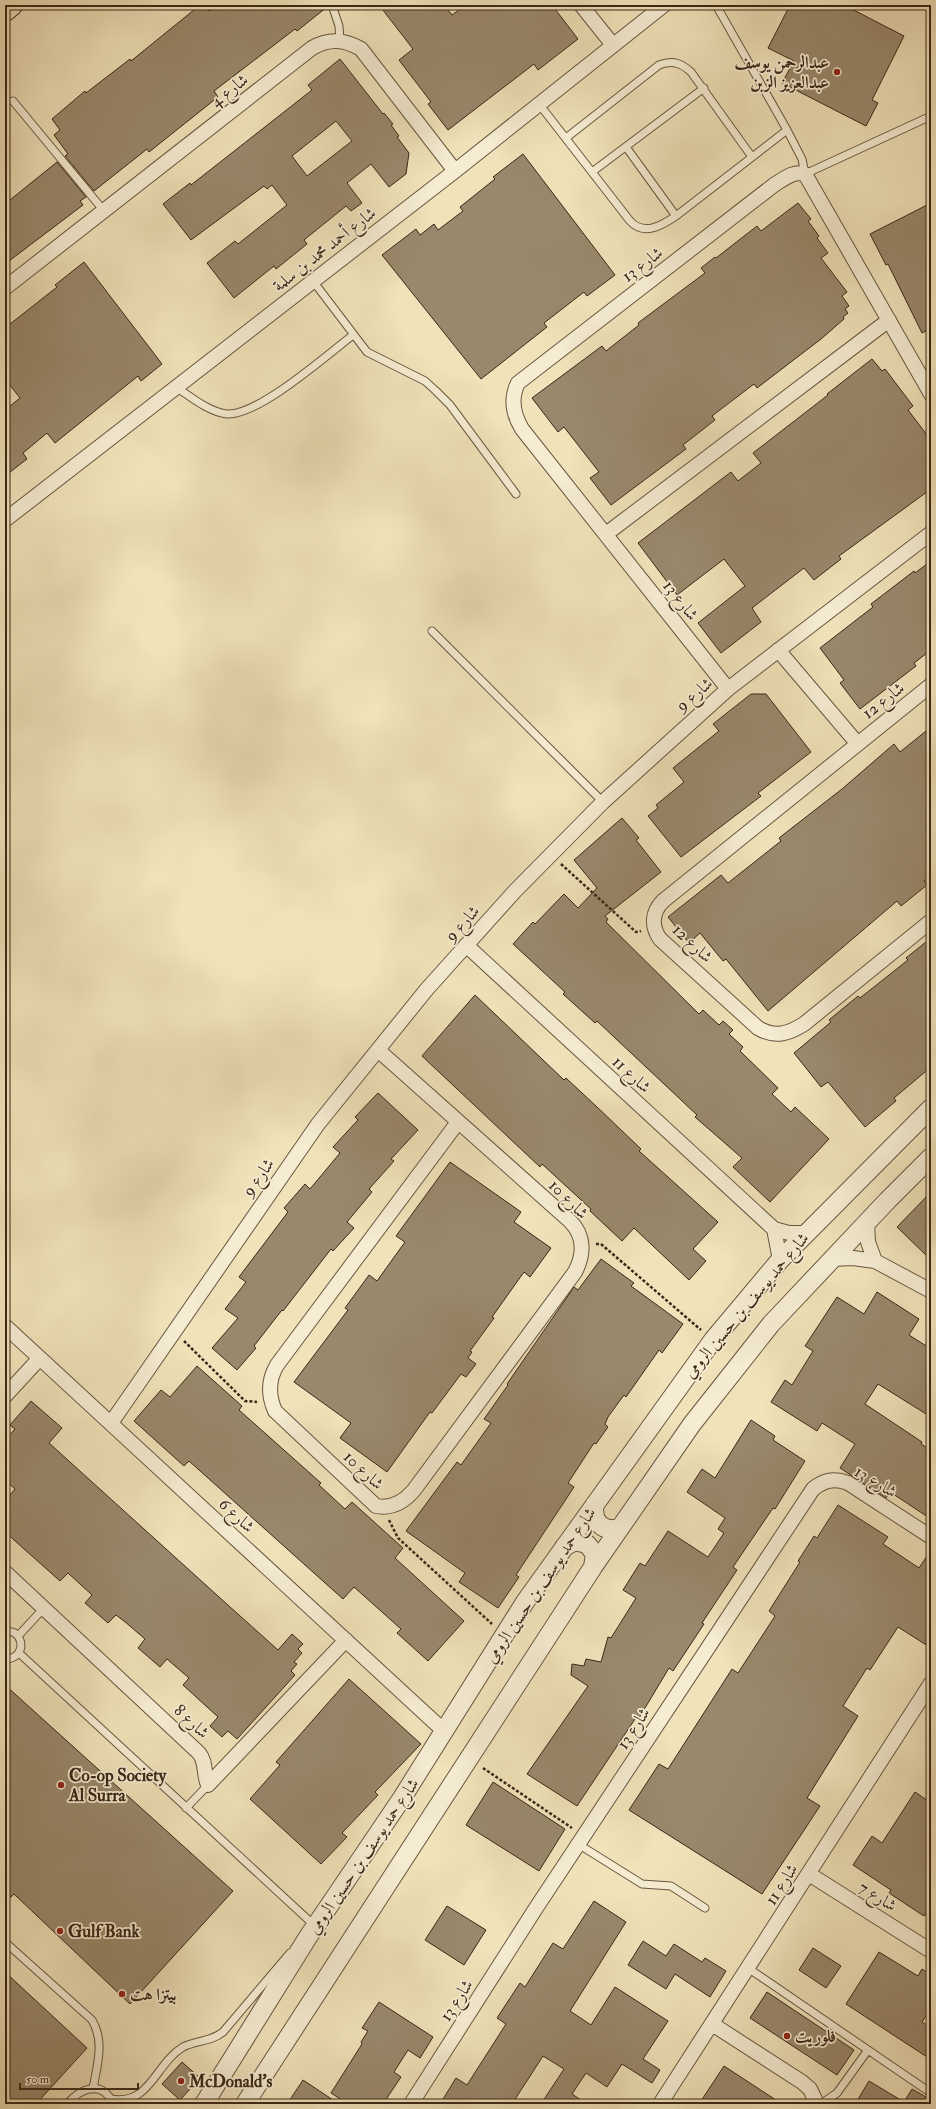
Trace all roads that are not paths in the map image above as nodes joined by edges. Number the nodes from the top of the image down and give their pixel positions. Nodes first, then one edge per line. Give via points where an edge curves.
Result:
1 (11, 5) edge
2 (332, 5) edge
3 (580, 5) edge
4 (664, 5) edge
5 (716, 5) edge
6 (5, 10) edge
7 (340, 41) junction
8 (613, 45) junction
9 (704, 88) junction
10 (13, 101) dead end
11 (539, 104) junction
12 (931, 116) edge
13 (787, 130) junction
14 (566, 138) junction
15 (626, 147) junction
16 (752, 157) junction
17 (455, 171) junction
18 (592, 172) junction
19 (805, 174) junction
20 (104, 211) junction
21 (676, 216) junction
22 (313, 281) junction
23 (5, 288) edge
24 (888, 320) junction
25 (353, 336) junction
26 (176, 387) junction
27 (931, 394) edge
28 (516, 494) dead end
29 (5, 520) edge
30 (931, 533) edge
31 (606, 534) junction
32 (432, 631) dead end
33 (778, 650) junction
34 (931, 685) edge
35 (728, 688) junction
36 (857, 743) junction
37 (603, 802) junction
38 (931, 920) edge
39 (466, 945) junction
40 (378, 1050) junction
41 (931, 1108) edge
42 (458, 1122) junction
43 (931, 1157) edge
44 (867, 1222) junction
45 (774, 1229) junction
46 (806, 1233) junction
47 (831, 1259) junction
48 (780, 1260) junction
49 (875, 1261) junction
50 (931, 1291) edge
51 (5, 1326) edge
52 (39, 1358) junction
53 (5, 1396) edge
54 (111, 1423) junction
55 (595, 1504) junction
56 (619, 1528) junction
57 (931, 1537) edge
58 (564, 1547) junction
59 (593, 1567) junction
60 (5, 1572) edge
61 (44, 1608) junction
62 (7, 1629) edge
63 (18, 1636) junction
64 (346, 1640) junction
65 (19, 1653) junction
66 (5, 1659) edge
67 (931, 1683) edge
68 (444, 1731) junction
69 (208, 1785) junction
70 (186, 1808) junction
71 (581, 1840) junction
72 (809, 1874) junction
73 (705, 1908) dead end
74 (312, 1932) junction
75 (5, 1942) edge
76 (930, 1948) edge
77 (748, 1968) junction
78 (712, 2024) junction
79 (868, 2050) junction
80 (93, 2088) junction
81 (931, 2093) edge
82 (112, 2102) edge
83 (67, 2104) edge
84 (204, 2104) edge
85 (245, 2104) edge
86 (411, 2104) edge
87 (660, 2104) edge
88 (816, 2104) edge
89 (821, 2104) edge

1 - 6 main road
2 - 7 lane via 339,26
3 - 8 street
4 - 8 street, شارع أحمد محمد بن سلمة
5 - 13 lane
7 - 17 street, شارع 4 via 356,46 368,57
7 - 20 street, شارع 4 via 324,42 312,48
8 - 11 street, شارع أحمد محمد بن سلمة
9 - 14 lane via 680,63 667,62 659,65
9 - 15 lane
9 - 16 lane
10 - 20 lane
11 - 14 lane
11 - 17 street, شارع أحمد محمد بن سلمة
12 - 19 lane
13 - 16 lane
13 - 19 lane via 802,160
14 - 18 lane
15 - 18 lane
15 - 21 lane
16 - 21 lane
17 - 22 street, شارع أحمد محمد بن سلمة
18 - 21 lane via 635,226 646,230
19 - 24 street
19 - 31 street, شارع 13 via 793,174 774,185 518,383 514,390 513,402 518,421
20 - 23 street, شارع 4
22 - 25 lane
22 - 26 street, شارع أحمد محمد بن سلمة
24 - 27 street
24 - 31 street
25 - 26 lane via 265,402 240,413 227,414 213,410
25 - 28 lane via 368,352 422,379 436,391 450,405
26 - 29 street, شارع أحمد محمد بن سلمة
30 - 33 street, شارع 9
31 - 35 street, شارع 13
32 - 37 lane
33 - 35 street, شارع 9
33 - 36 street, شارع 12
34 - 36 street, شارع 12
35 - 37 street, شارع 9
36 - 38 street, شارع 12 via 663,900 654,914 654,928 660,939 758,1028 774,1035 793,1031 804,1024
37 - 39 street, شارع 9 via 550,854
39 - 40 street, شارع 9
39 - 45 street, شارع 11
40 - 42 street, شارع 10
40 - 54 street, شارع 9 via 318,1124
41 - 46 street, شارع حمد يوسف بن حسين الرومي
42 - 42 street, شارع 10 via 570,1221 578,1231 582,1244 581,1257 575,1272 414,1490 396,1505 382,1507 370,1502 275,1411 270,1395 270,1381 277,1365
43 - 44 street, شارع حمد يوسف بن حسين الرومي
44 - 47 street, شارع حمد يوسف بن حسين الرومي
44 - 49 street via 868,1242
45 - 46 street
45 - 48 street
46 - 48 street, شارع حمد يوسف بن حسين الرومي
47 - 49 street
47 - 56 street, شارع حمد يوسف بن حسين الرومي via 731,1372
48 - 55 street, شارع حمد يوسف بن حسين الرومي via 713,1340
49 - 50 street
51 - 52 street, شارع 6
52 - 53 street
52 - 54 street, شارع 6
54 - 64 street, شارع 6
55 - 56 street via 597,1522 609,1529
55 - 58 street, شارع حمد يوسف بن حسين الرومي
56 - 59 street, شارع حمد يوسف بن حسين الرومي
57 - 71 street, شارع 13 via 848,1483 829,1480 813,1488
58 - 59 street via 575,1541 587,1544 595,1554
58 - 68 street, شارع حمد يوسف بن حسين الرومي via 504,1635
59 - 85 street, شارع حمد يوسف بن حسين الرومي
60 - 61 street, شارع 8
61 - 63 lane
61 - 69 street, شارع 8 via 200,1753 205,1763
62 - 63 lane
63 - 65 lane via 21,1645
64 - 68 street, شارع 6
64 - 69 street
65 - 66 lane
65 - 70 lane
67 - 72 street, شارع 11
68 - 74 street, شارع حمد يوسف بن حسين الرومي
69 - 70 lane
70 - 74 lane
71 - 73 lane via 642,1884 671,1886
71 - 86 street, شارع 13
72 - 76 street, شارع 7
72 - 77 street, شارع 11
74 - 82 lane via 284,1959 223,2032 209,2040 181,2048 137,2096
74 - 84 street, شارع حمد يوسف بن حسين الرومي
75 - 80 lane via 92,2020 98,2033 100,2048
77 - 78 street, شارع 11
77 - 79 lane
78 - 87 street, شارع 11
78 - 88 street via 802,2082 810,2089
79 - 81 lane
79 - 89 lane via 837,2093
80 - 82 lane via 104,2092
80 - 83 lane via 80,2091

